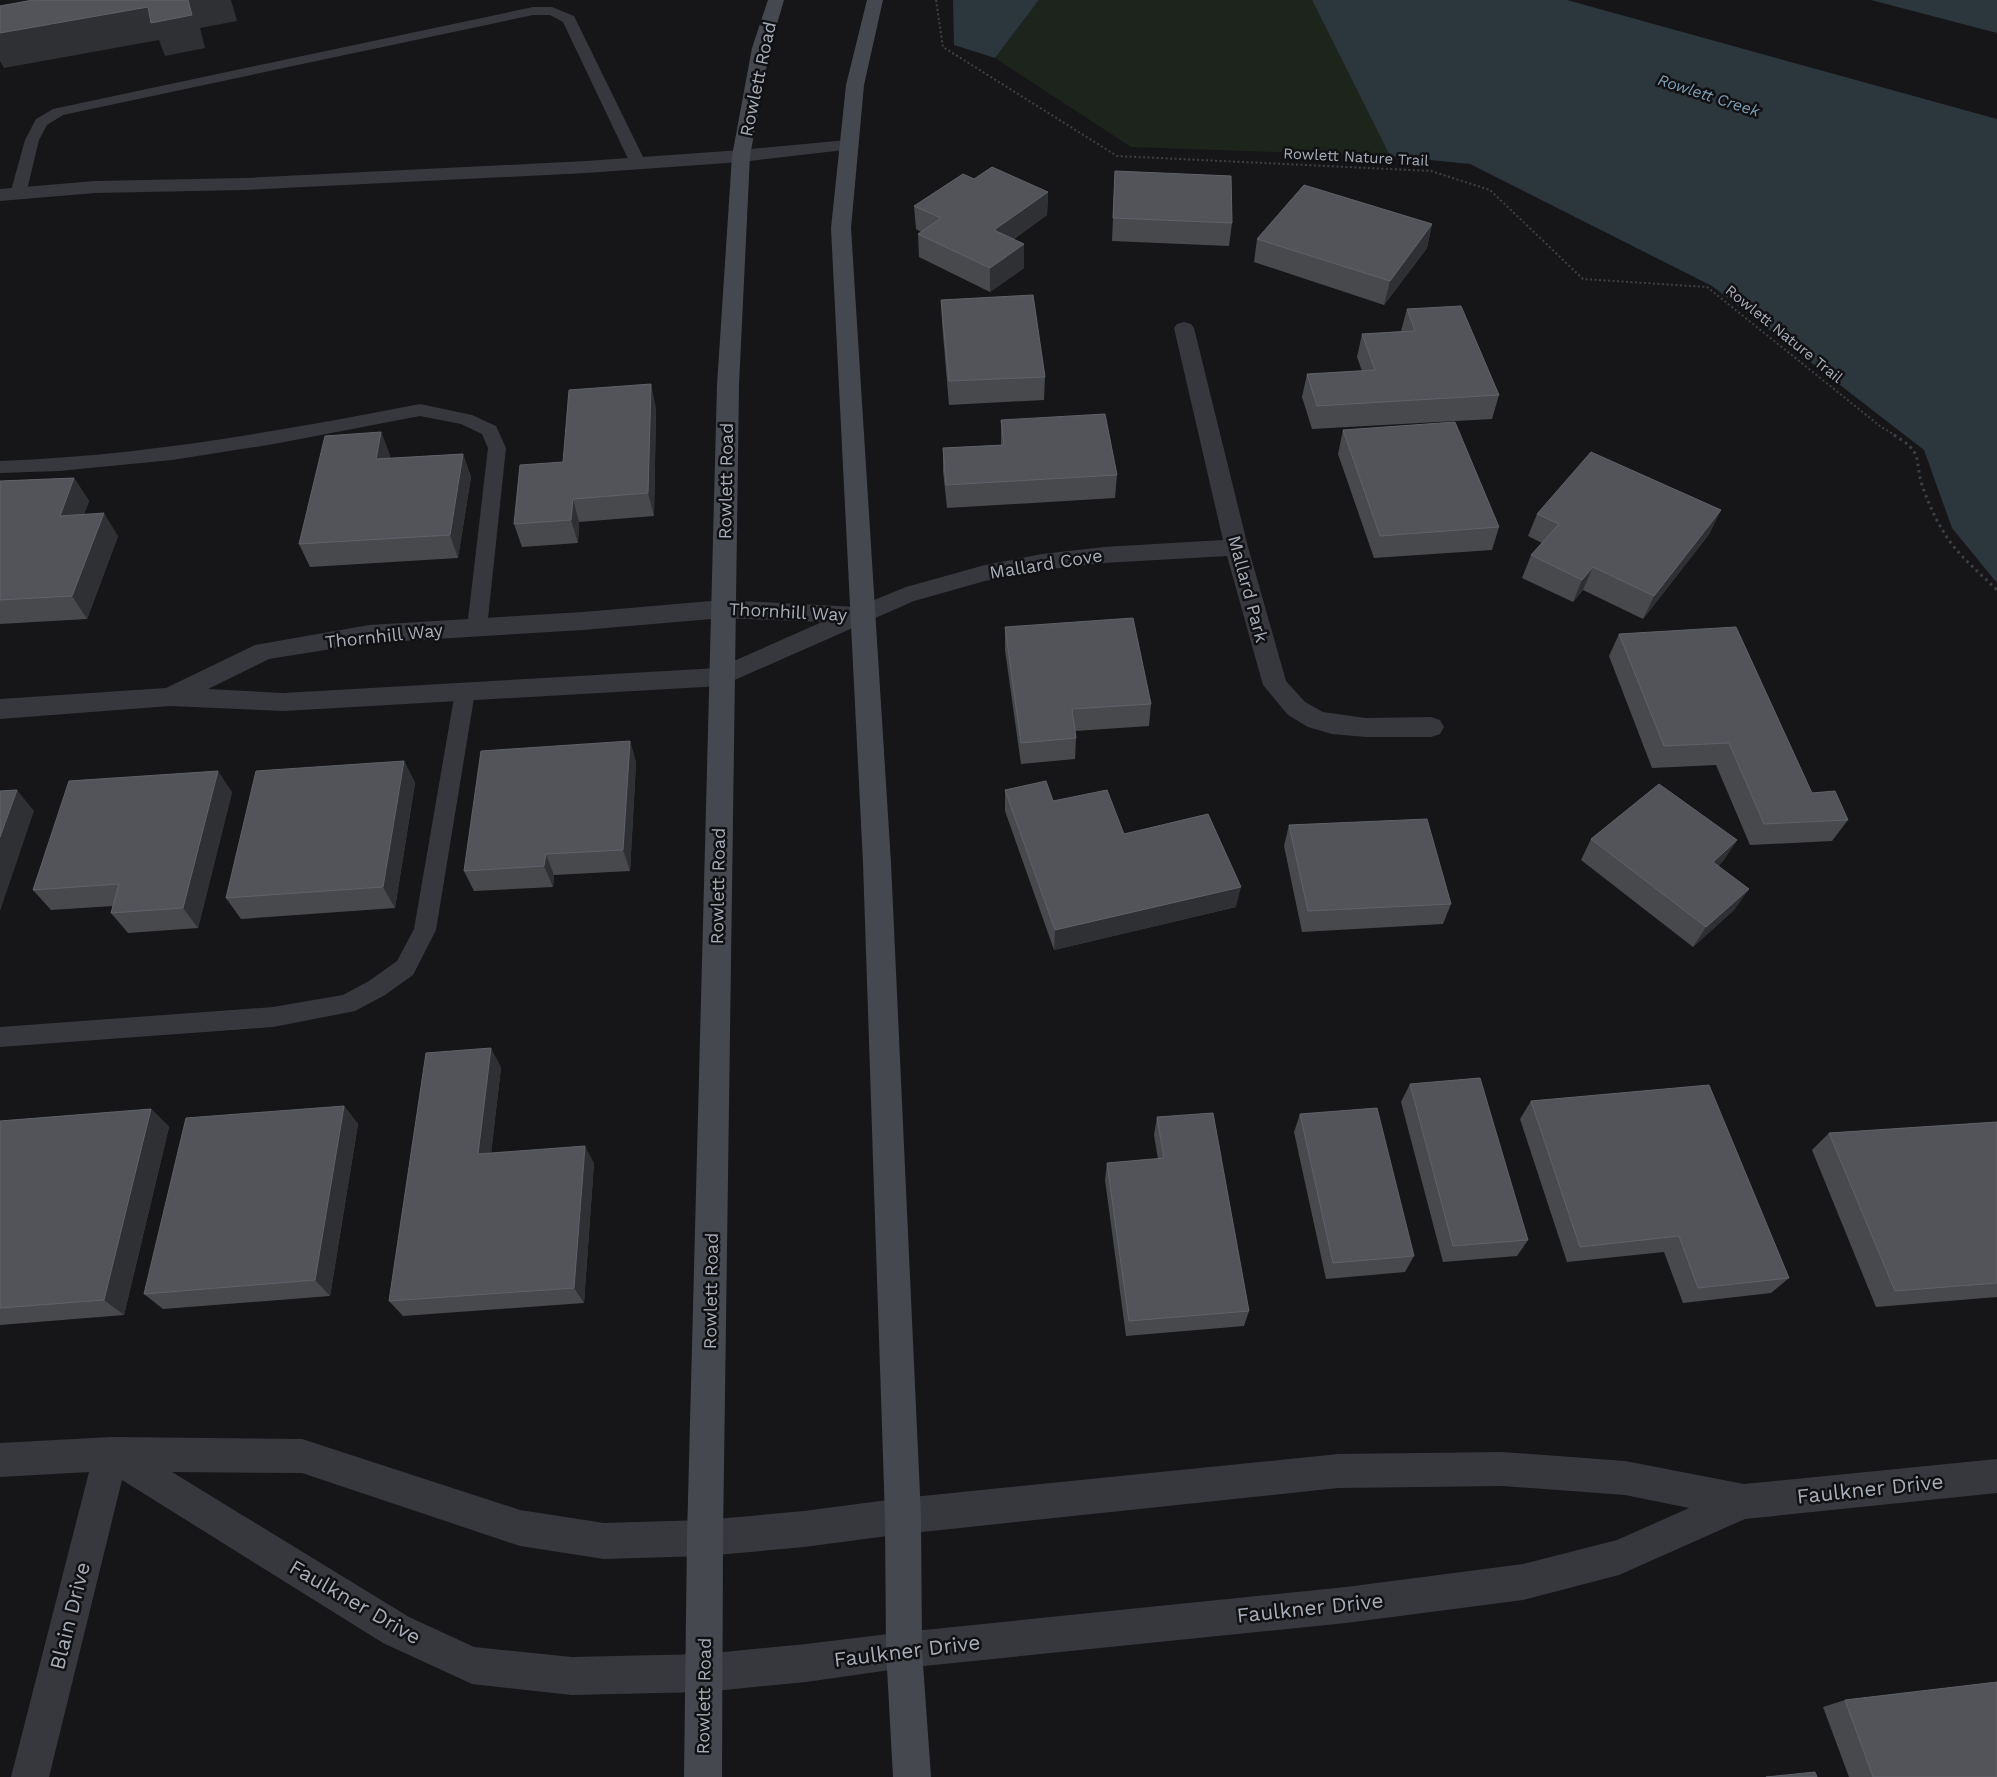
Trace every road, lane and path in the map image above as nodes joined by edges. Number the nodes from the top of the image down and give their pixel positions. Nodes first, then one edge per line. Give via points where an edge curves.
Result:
1 (776, 0) edge
2 (875, 0) edge
3 (936, 0) edge
4 (847, 146) junction
5 (741, 156) junction
6 (638, 163) junction
7 (9, 195) edge
8 (1184, 328) dead end
9 (0, 467) edge
10 (1236, 546) junction
11 (1997, 590) edge
12 (723, 609) junction
13 (863, 616) junction
14 (477, 628) junction
15 (721, 677) junction
16 (465, 692) junction
17 (170, 697) junction
18 (0, 709) edge
19 (1431, 727) dead end
20 (0, 1037) edge
21 (111, 1454) junction
22 (0, 1460) edge
23 (1997, 1476) edge
24 (1744, 1502) junction
25 (903, 1516) junction
26 (705, 1538) junction
27 (904, 1650) junction
28 (704, 1673) junction
29 (30, 1777) edge
30 (703, 1777) edge
31 (912, 1777) edge

1 - 5 main road, Rowlett Road via 761,48
2 - 4 main road via 858,67
3 - 11 path, Rowlett Nature Trail via 942,47 1117,156 1430,171 1490,190 1583,279 1707,287 1880,426 1908,443 1918,458 1922,485 1942,530 1953,546
4 - 5 street
4 - 13 main road via 842,228
5 - 6 street
5 - 12 main road, Rowlett Road via 728,386
6 - 7 street via 244,184 95,186
6 - 7 lane via 568,19 552,11 533,11 58,112 41,122
8 - 10 street, Mallard Park
9 - 14 lane via 172,454 420,410 466,419 490,430 497,448
10 - 13 street, Mallard Cove via 1042,562 985,573 906,595
10 - 19 street, Mallard Park via 1275,685 1288,700 1305,715 1329,724
12 - 13 street, Thornhill Way
12 - 14 street, Thornhill Way
12 - 15 main road, Rowlett Road
13 - 15 street, Thornhill Way
13 - 25 main road via 877,863
14 - 17 street, Thornhill Way via 369,634 264,650
15 - 16 street, Thornhill Way
15 - 26 main road, Rowlett Road
16 - 17 street, Thornhill Way via 284,702
16 - 20 lane via 425,930 405,968 347,1004 273,1017
17 - 18 street, Thornhill Way
21 - 22 street, Faulkner Drive
21 - 26 street, Faulkner Drive via 302,1456 520,1528 604,1541
21 - 28 street, Faulkner Drive via 396,1630 472,1664 572,1676
21 - 29 street, Blain Drive
23 - 24 street, Faulkner Drive
24 - 25 street, Faulkner Drive via 1625,1478 1503,1469 1348,1471
24 - 27 street, Faulkner Drive via 1619,1557 1523,1582 1346,1605
25 - 26 street, Faulkner Drive
25 - 27 main road
26 - 28 main road, Rowlett Road
27 - 28 street, Faulkner Drive
27 - 31 main road
28 - 30 main road, Rowlett Road

